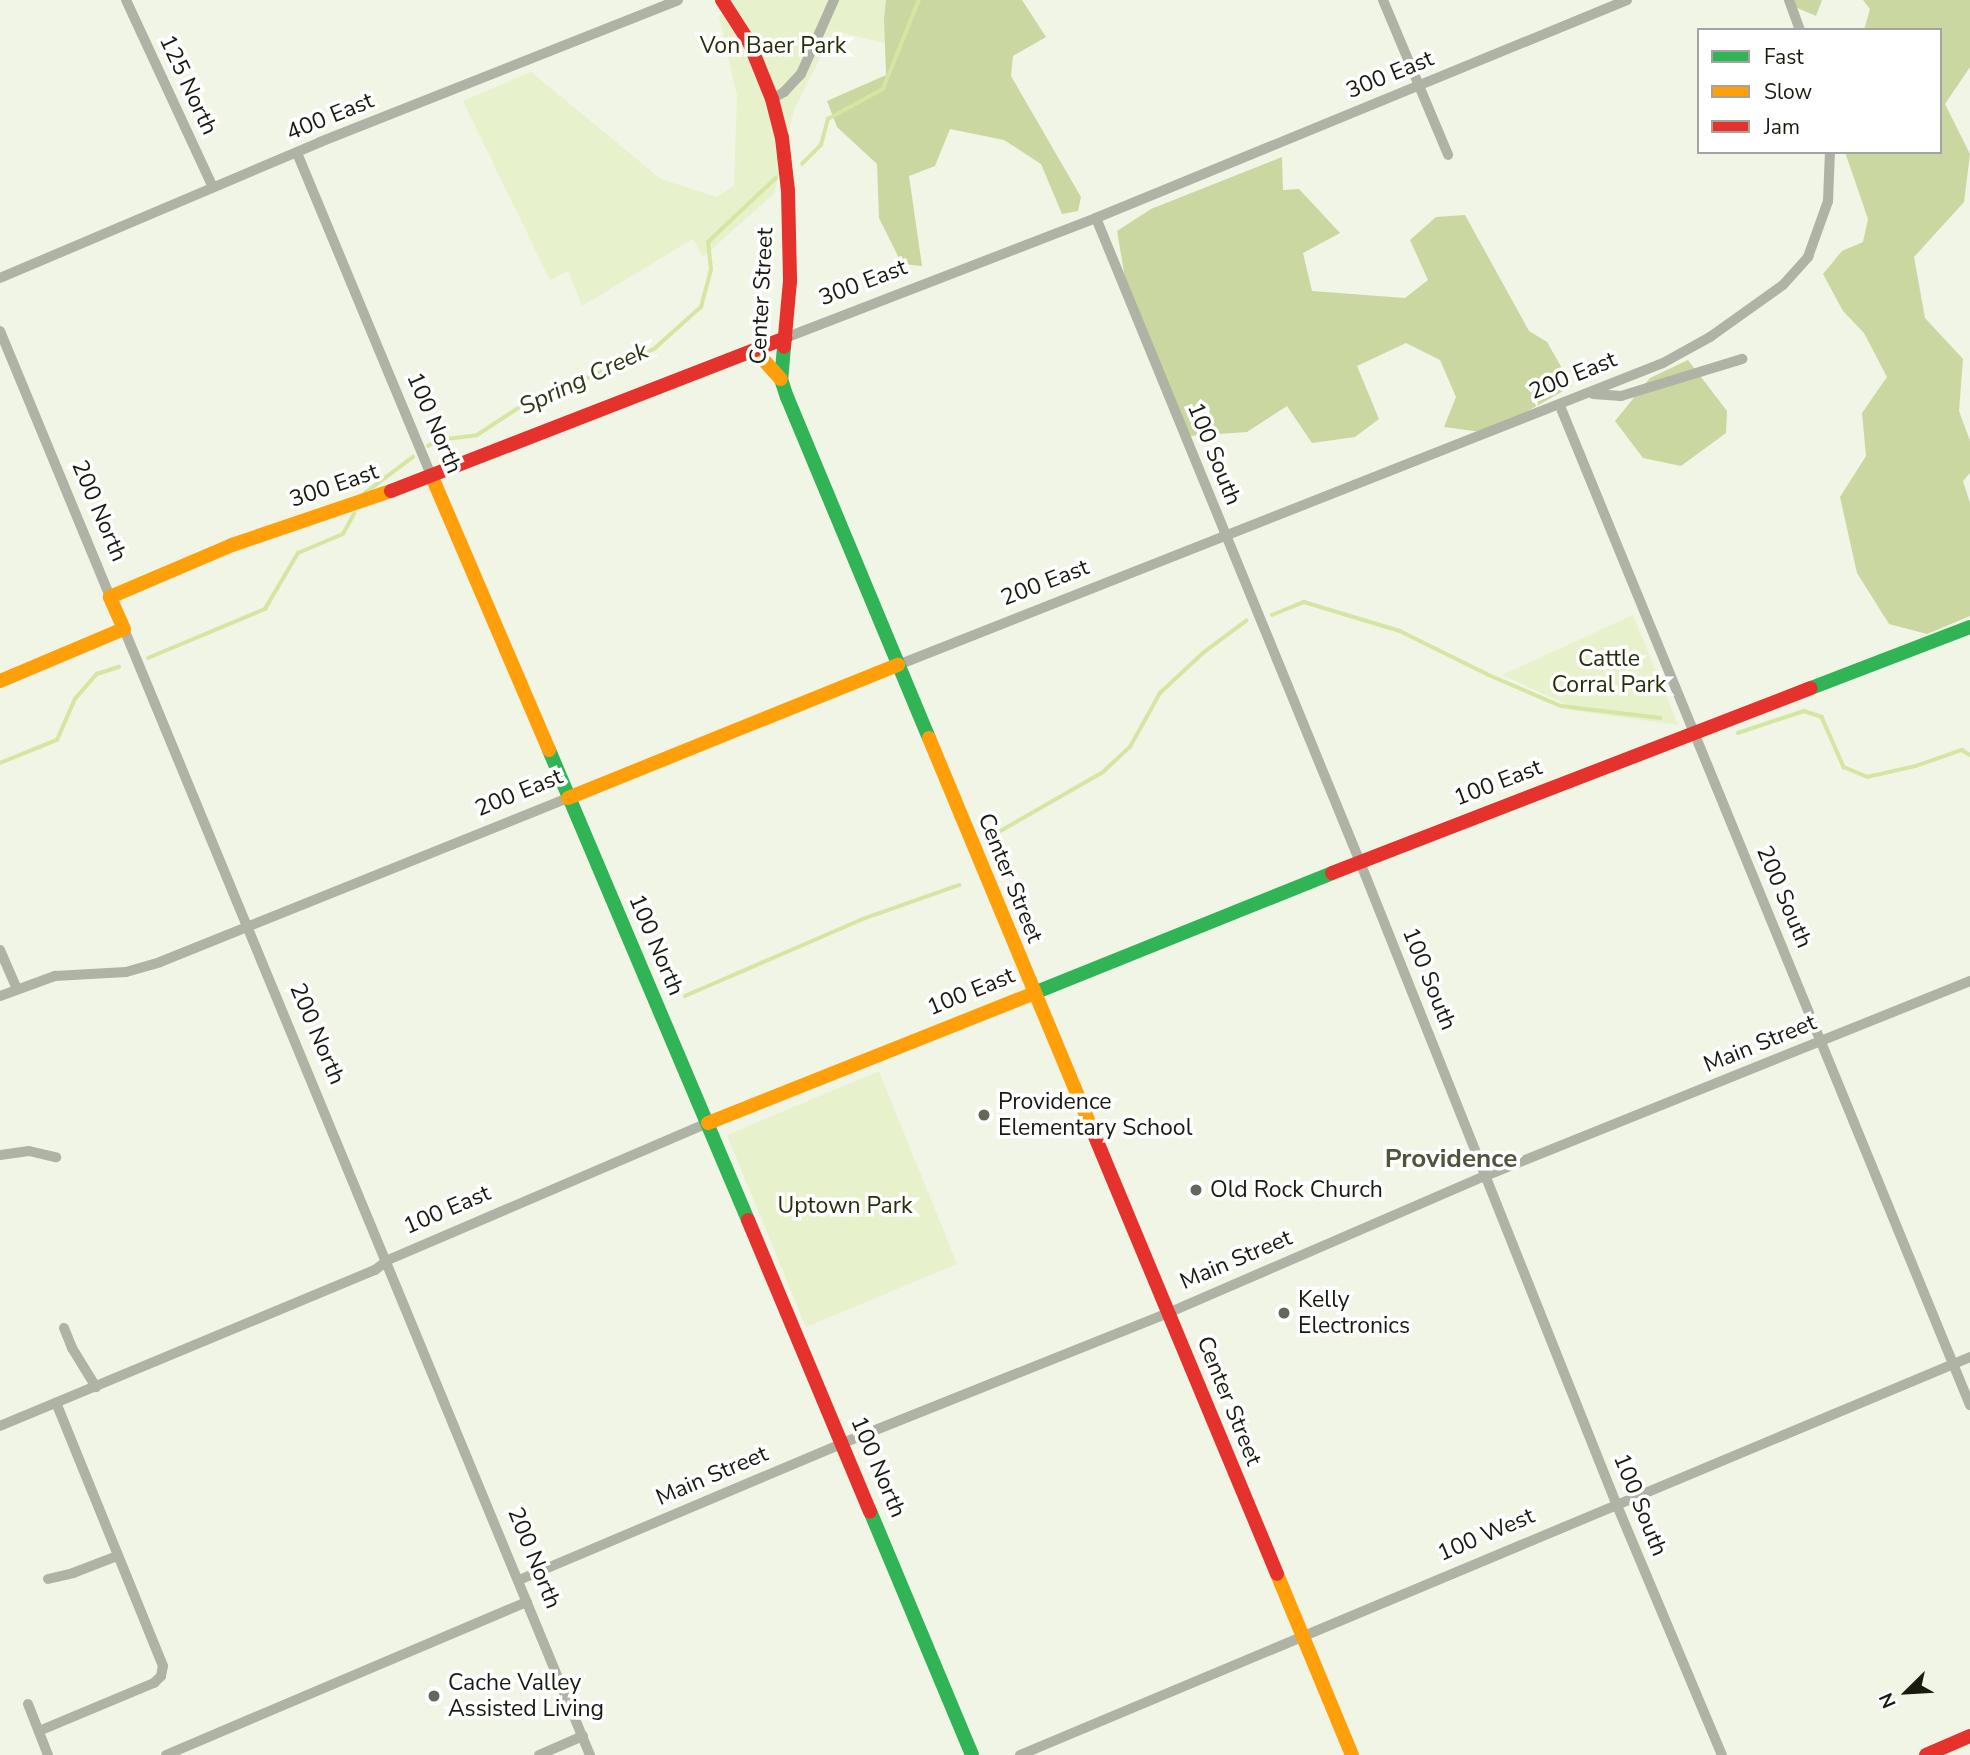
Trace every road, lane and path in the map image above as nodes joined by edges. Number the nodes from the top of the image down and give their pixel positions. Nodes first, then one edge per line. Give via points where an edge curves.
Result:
1 (127, 0) edge
2 (678, 0) edge
3 (722, 0) edge
4 (834, 0) edge
5 (1383, 0) edge
6 (1627, 0) edge
7 (1789, 0) edge
8 (1799, 28) edge
9 (1418, 88) junction
10 (772, 99) junction
11 (297, 153) junction
12 (1830, 154) edge
13 (1448, 155) dead end
14 (213, 187) junction
15 (1096, 218) junction
16 (0, 278) edge
17 (0, 331) edge
18 (785, 338) junction
19 (747, 353) junction
20 (1742, 359) dead end
21 (781, 379) junction
22 (1590, 394) junction
23 (1560, 406) junction
24 (432, 477) junction
25 (1225, 536) junction
26 (110, 597) junction
27 (1970, 627) edge
28 (124, 629) junction
29 (898, 665) junction
30 (0, 681) edge
31 (1693, 732) junction
32 (568, 798) junction
33 (1360, 862) junction
34 (247, 925) junction
35 (0, 950) edge
36 (1970, 981) edge
37 (17, 989) junction
38 (1032, 992) junction
39 (0, 996) edge
40 (1822, 1042) junction
41 (708, 1123) junction
42 (0, 1155) edge
43 (56, 1157) dead end
44 (1485, 1176) junction
45 (388, 1260) junction
46 (1168, 1312) junction
47 (64, 1328) dead end
48 (1970, 1357) edge
49 (1953, 1364) junction
50 (96, 1387) junction
51 (56, 1404) junction
52 (1970, 1405) edge
53 (0, 1426) edge
54 (843, 1443) junction
55 (1616, 1503) junction
56 (117, 1556) junction
57 (48, 1579) dead end
58 (519, 1580) junction
59 (527, 1602) junction
60 (1301, 1636) junction
61 (28, 1704) dead end
62 (39, 1731) junction
63 (583, 1736) junction
64 (1970, 1736) edge
65 (48, 1755) edge
66 (166, 1755) edge
67 (539, 1755) edge
68 (590, 1755) edge
69 (972, 1755) edge
70 (1020, 1755) edge
71 (1352, 1755) edge
72 (1722, 1755) edge
73 (1926, 1755) edge

1 - 14 street, 125 North
2 - 11 street, 400 East
3 - 10 street, Center Street via 749,42
4 - 10 street via 801,74 785,93
5 - 9 street
6 - 9 street, 300 East
7 - 8 street
9 - 13 street
9 - 15 street, 300 East
10 - 18 street, Center Street via 788,191 790,281
11 - 14 street, 400 East
11 - 24 street, 100 North
12 - 22 street, 200 East via 1828,201 1821,228 1808,257 1783,285 1710,337
14 - 16 street, 400 East
15 - 18 street, 300 East
15 - 25 street, 100 South
17 - 26 street, 200 North
18 - 19 street, 300 East
18 - 21 street, Center Street
19 - 21 street via 760,356
19 - 24 street, 300 East
20 - 22 street via 1620,396
21 - 29 street, Center Street
22 - 23 street, 200 East
23 - 25 street, 200 East
23 - 31 street, 200 South
24 - 26 street, 300 East via 232,545
24 - 32 street, 100 North
25 - 29 street, 200 East
25 - 33 street, 100 South
26 - 28 street, 200 North
27 - 31 street, 100 East
28 - 30 street
28 - 34 street, 200 North
29 - 32 street, 200 East
29 - 38 street, Center Street
31 - 33 street, 100 East
31 - 40 street, 200 South
32 - 34 street, 200 East
32 - 41 street, 100 North
33 - 38 street, 100 East
33 - 44 street, 100 South
34 - 37 street, 200 East via 126,972 55,976
34 - 45 street, 200 North
35 - 37 street
36 - 40 street, Main Street
37 - 39 street, 200 East
38 - 41 street, 100 East
38 - 46 street, Center Street
40 - 44 street, Main Street
40 - 49 street, 200 South
41 - 45 street, 100 East
41 - 54 street, 100 North
42 - 43 street via 29,1151
44 - 46 street, Main Street
44 - 55 street, 100 South
45 - 50 street, 100 East via 375,1270
45 - 58 street, 200 North
46 - 54 street, Main Street
46 - 60 street, Center Street
47 - 50 street
48 - 49 street, 100 West
49 - 52 street, 200 South
49 - 55 street, 100 West
50 - 51 street, 100 East
51 - 53 street, 100 East
51 - 56 street
54 - 58 street, Main Street
54 - 69 street, 100 North
55 - 60 street, 100 West
55 - 72 street, 100 South
56 - 57 street
56 - 62 street via 163,1666 162,1676
58 - 59 street, 200 North
59 - 63 street, 200 North
59 - 66 street
60 - 70 street, 100 West
60 - 71 street, Center Street
61 - 62 street
62 - 65 street
63 - 67 street
63 - 68 street, 200 North
64 - 73 street

